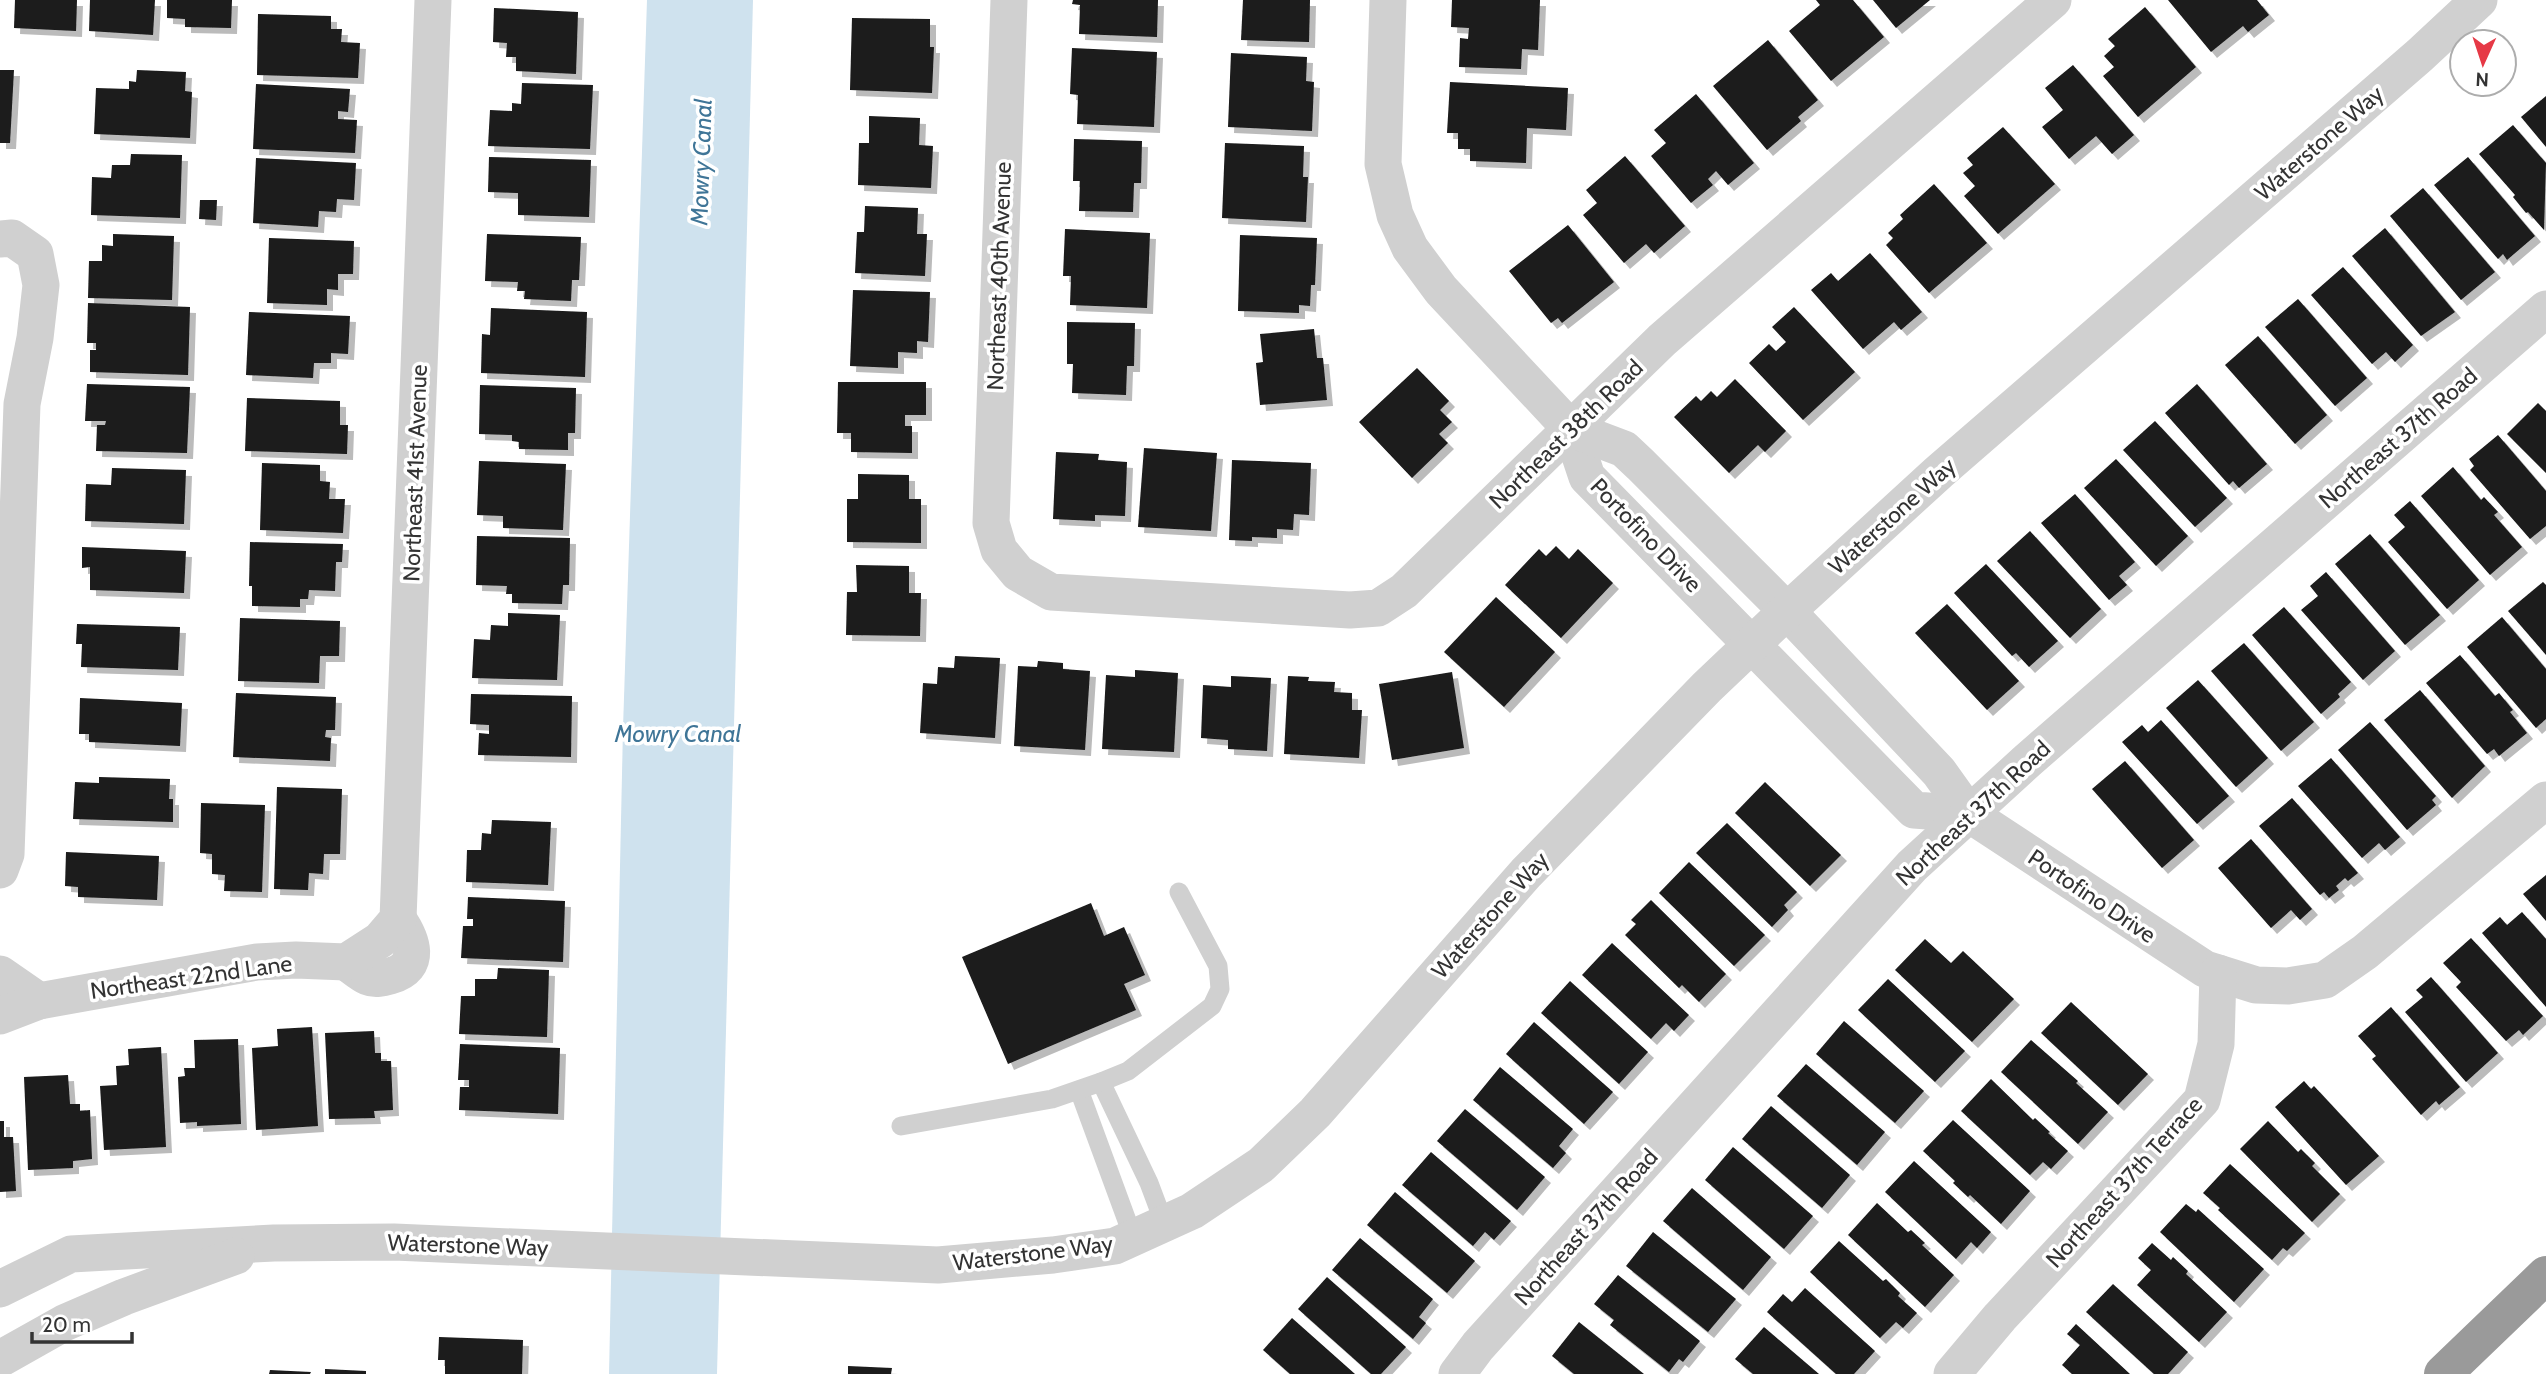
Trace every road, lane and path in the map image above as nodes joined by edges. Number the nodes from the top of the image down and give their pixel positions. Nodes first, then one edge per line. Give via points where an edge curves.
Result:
1 (433, 0) edge
2 (1009, 0) edge
3 (1388, 0) edge
4 (2053, 0) edge
5 (2479, 0) edge
6 (0, 239) edge
7 (2546, 309) edge
8 (13, 377) edge
9 (1571, 429) junction
10 (999, 550) joint
11 (1787, 611) junction
12 (1753, 643) junction
13 (2546, 800) edge
14 (1969, 814) junction
15 (0, 870) edge
16 (1180, 892) dead end
17 (389, 929) joint
18 (0, 974) edge
19 (2218, 974) junction
20 (39, 1001) junction
21 (0, 1016) edge
22 (1101, 1082) junction
23 (1079, 1090) junction
24 (901, 1126) dead end
25 (1148, 1230) junction
26 (274, 1243) junction
27 (2546, 1275) edge
28 (0, 1289) edge
29 (0, 1359) edge
30 (1457, 1374) edge
31 (1952, 1374) edge
32 (2444, 1374) edge

1 - 17 street, Northeast 41st Avenue
2 - 10 street, Northeast 40th Avenue via 991,523
3 - 9 street via 1383,164 1395,215 1410,248 1441,290
4 - 9 street, Northeast 38th Road via 1662,340
5 - 11 street, Waterstone Way via 1939,472
6 - 8 street via 12,238 35,254 41,285 35,338
7 - 14 street, Northeast 37th Road
8 - 15 street via 22,404 6,854
9 - 10 street, Northeast 38th Road via 1404,592 1378,608 1051,592 1018,573
9 - 11 street, Portofino Drive via 1623,449
9 - 12 street, Portofino Drive via 1587,477
11 - 12 street, Waterstone Way
11 - 14 street, Portofino Drive via 1939,772
12 - 14 street, Portofino Drive via 1914,810
12 - 25 street, Waterstone Way via 1526,873 1315,1113 1261,1165 1192,1211
13 - 19 street via 2365,953 2325,980 2256,985
14 - 19 street, Portofino Drive via 2181,955
14 - 30 street, Northeast 37th Road via 1912,866
16 - 22 lane via 1218,966 1220,989 1212,1006 1128,1071
17 - 20 street, Northeast 22nd Lane via 346,962 257,962
18 - 20 street
19 - 31 street, Northeast 37th Terrace via 2216,1044 2202,1100
20 - 21 street, Northeast 22nd Lane
22 - 23 lane
22 - 25 lane via 1149,1183
23 - 24 lane
23 - 25 lane via 1119,1194
25 - 26 street, Waterstone Way via 1115,1246 938,1265 394,1242
26 - 28 street, Waterstone Way via 71,1254
26 - 29 street, Waterstone Way via 124,1297 64,1323
27 - 32 highway

